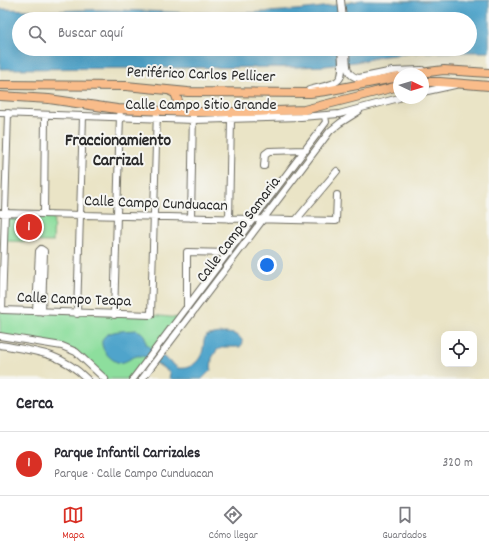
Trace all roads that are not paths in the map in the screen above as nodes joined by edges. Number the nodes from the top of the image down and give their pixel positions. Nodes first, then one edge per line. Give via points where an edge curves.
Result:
1 (338, 0) edge
2 (341, 0) edge
3 (339, 12) edge
4 (342, 12) edge
5 (342, 56) edge
6 (346, 56) edge
7 (444, 70) junction
8 (345, 71) junction
9 (429, 72) edge
10 (489, 73) edge
11 (393, 78) edge
12 (429, 82) edge
13 (463, 84) junction
14 (0, 85) edge
15 (489, 86) edge
16 (393, 88) edge
17 (170, 91) junction
18 (429, 91) edge
19 (489, 91) edge
20 (188, 92) junction
21 (298, 92) junction
22 (0, 96) edge
23 (393, 100) edge
24 (366, 107) junction
25 (120, 109) junction
26 (157, 110) junction
27 (168, 111) junction
28 (0, 113) edge
29 (8, 114) junction
30 (44, 115) junction
31 (193, 115) junction
32 (83, 116) junction
33 (325, 116) junction
34 (120, 118) junction
35 (156, 119) junction
36 (231, 120) junction
37 (306, 150) junction
38 (264, 166) dead end
39 (337, 171) dead end
40 (337, 195) dead end
41 (3, 213) edge
42 (44, 214) junction
43 (80, 215) junction
44 (117, 216) junction
45 (153, 217) junction
46 (191, 218) junction
47 (229, 219) junction
48 (254, 220) junction
49 (263, 220) junction
50 (296, 220) junction
51 (229, 252) junction
52 (187, 307) junction
53 (39, 312) junction
54 (77, 314) junction
55 (114, 315) junction
56 (0, 336) edge
57 (0, 345) edge
58 (87, 379) edge
59 (105, 379) edge
60 (133, 379) edge
61 (142, 379) edge

1 - 3 street
2 - 4 street
5 - 8 street
6 - 8 street
7 - 8 street via 402,70 359,78
7 - 9 main road
7 - 10 main road
8 - 21 street via 336,82
11 - 21 main road, Periférico Carlos Pellicer via 326,91
12 - 13 main road
13 - 15 main road
13 - 18 street
13 - 19 main road
14 - 17 main road, Periférico Carlos Pellicer via 126,86
16 - 31 main road via 304,110
17 - 20 main road, Periférico Carlos Pellicer
17 - 27 main road via 175,93 178,101 174,108
20 - 21 main road, Periférico Carlos Pellicer
20 - 31 main road via 182,96 182,104
22 - 25 main road via 42,98
23 - 24 street, Calle Campo Sitio Grande
24 - 33 street, Calle Campo Sitio Grande
24 - 49 street, Calle Campo Samaria via 330,130
25 - 26 main road
25 - 34 street
26 - 27 main road
26 - 35 street
27 - 31 main road
28 - 29 street, Calle Campo Sitio Grande
29 - 30 street, Calle Campo Sitio Grande
29 - 41 street, Calle Campo Teapa
30 - 32 street, Calle Campo Sitio Grande
30 - 42 street
31 - 35 street, Calle Campo Sitio Grande
31 - 36 street, Calle Campo Sitio Grande
31 - 46 street
32 - 34 street, Calle Campo Sitio Grande
32 - 43 street
33 - 36 street, Calle Campo Sitio Grande
33 - 37 street, Calle Campo Samaria via 326,122
34 - 35 street, Calle Campo Sitio Grande
34 - 44 street
35 - 45 street
36 - 47 street
37 - 38 street via 269,150 265,154
37 - 48 street, Calle Campo Samaria
39 - 50 street
40 - 50 street, Calle Campo Cunduacan via 336,221
41 - 42 street, Calle Campo Cunduacan
41 - 53 street, Calle Campo Teapa via 2,310
42 - 43 street, Calle Campo Cunduacan
43 - 44 street, Calle Campo Cunduacan
43 - 54 street
44 - 45 street, Calle Campo Cunduacan
44 - 55 street
45 - 46 street, Calle Campo Cunduacan
45 - 55 street, Calle Campo Teapa via 151,316
46 - 47 street, Calle Campo Cunduacan
47 - 48 street, Calle Campo Cunduacan
48 - 49 street, Calle Campo Cunduacan
48 - 51 street, Calle Campo Samaria
49 - 50 street, Calle Campo Cunduacan
49 - 61 street, Calle Campo Samaria
51 - 52 street, Calle Campo Samaria
51 - 52 street via 187,252
52 - 60 street, Calle Campo Samaria
53 - 53 street via 44,251 43,249 39,251
53 - 54 street, Calle Campo Teapa
54 - 55 street, Calle Campo Teapa
56 - 59 street via 70,349
57 - 58 street via 52,355 71,365

